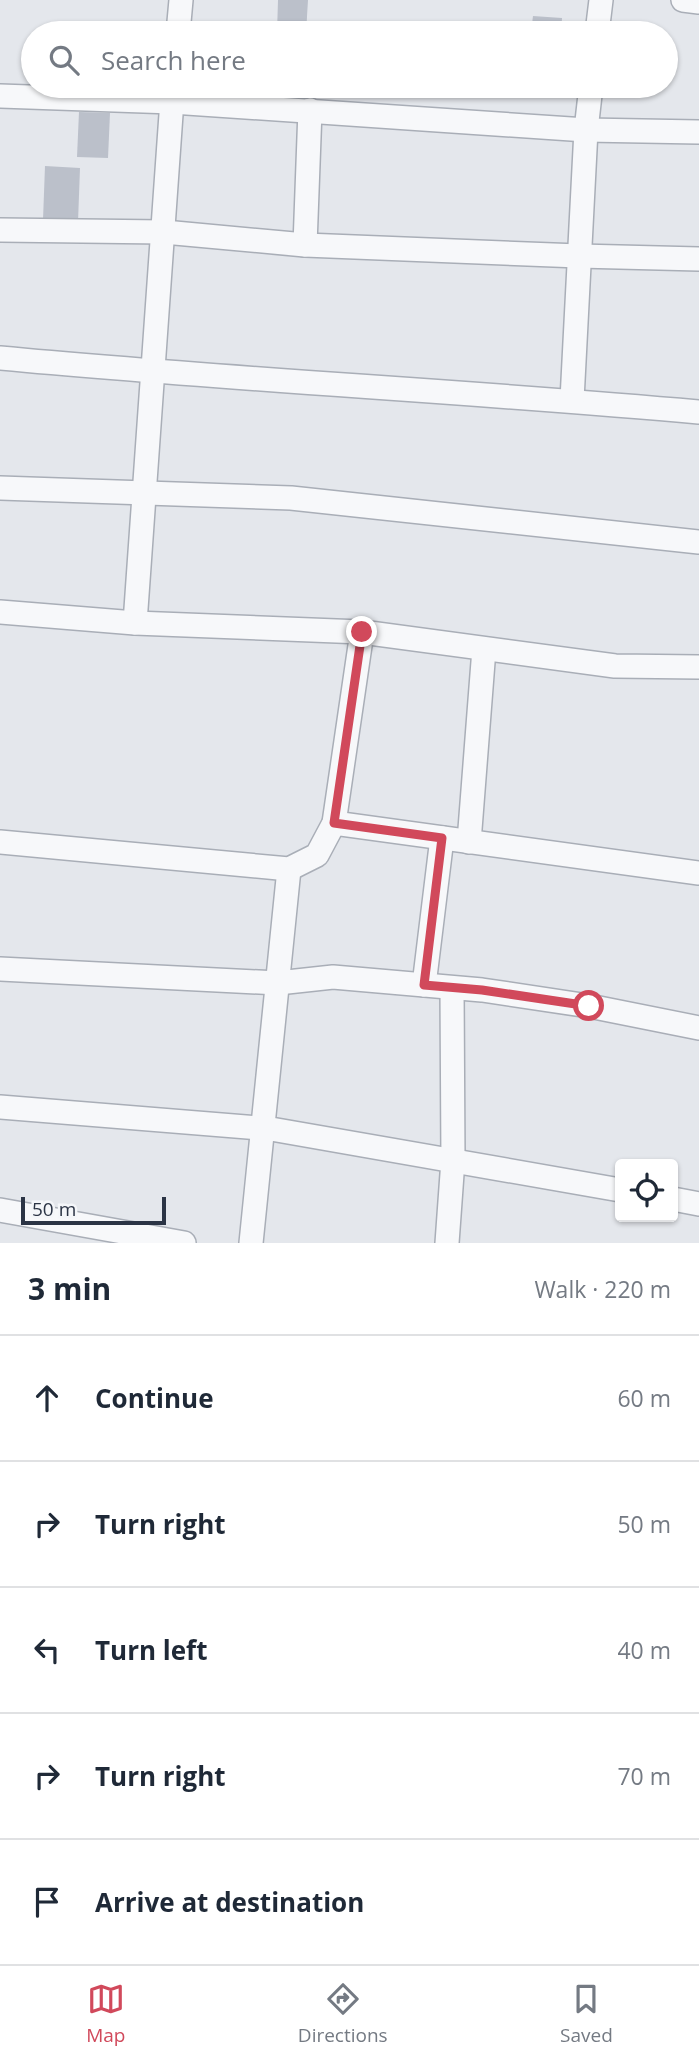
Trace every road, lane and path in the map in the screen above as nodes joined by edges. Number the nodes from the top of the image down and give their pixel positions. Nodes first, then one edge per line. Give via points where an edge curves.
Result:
1 (181, 0) edge
2 (601, 0) edge
3 (683, 0) edge
4 (699, 2) edge
5 (179, 21) edge
6 (598, 21) edge
7 (0, 96) edge
8 (21, 96) edge
9 (173, 98) edge
10 (207, 98) edge
11 (590, 98) edge
12 (310, 110) junction
13 (586, 130) junction
14 (699, 132) edge
15 (0, 230) edge
16 (164, 232) junction
17 (305, 245) junction
18 (579, 257) junction
19 (699, 259) edge
20 (0, 358) edge
21 (153, 372) junction
22 (572, 400) junction
23 (699, 412) edge
24 (0, 488) edge
25 (143, 492) junction
26 (699, 542) edge
27 (0, 612) edge
28 (135, 623) junction
29 (362, 632) junction
30 (484, 649) junction
31 (699, 667) edge
32 (334, 823) junction
33 (442, 838) junction
34 (0, 842) edge
35 (469, 842) junction
36 (289, 869) junction
37 (699, 873) edge
38 (0, 969) edge
39 (278, 983) junction
40 (424, 985) junction
41 (452, 988) junction
42 (699, 1028) edge
43 (0, 1107) edge
44 (264, 1128) junction
45 (453, 1160) junction
46 (615, 1189) edge
47 (678, 1200) edge
48 (699, 1204) edge
49 (0, 1210) edge
50 (184, 1243) edge
51 (251, 1243) edge
52 (447, 1243) edge

1 - 5 street
2 - 6 street
3 - 4 street
7 - 8 street
9 - 16 street
10 - 12 street
11 - 13 street
12 - 13 street
12 - 17 street
13 - 14 street
13 - 18 street
15 - 16 street
16 - 17 street
16 - 21 street
17 - 18 street
18 - 19 street
18 - 22 street
20 - 21 street
21 - 22 street
21 - 25 street
22 - 23 street
24 - 25 street
25 - 26 street via 290,498
25 - 28 street
27 - 28 street
28 - 29 street
29 - 30 street
29 - 32 street
30 - 31 street via 615,666
30 - 35 street
32 - 33 street
32 - 36 street via 317,855
33 - 35 street
33 - 40 street
34 - 36 street
35 - 37 street
36 - 39 street
38 - 39 street
39 - 40 street via 332,977
39 - 44 street
40 - 41 street
41 - 42 street via 589,1006
41 - 45 street
43 - 44 street
44 - 45 street
44 - 51 street
45 - 46 street
45 - 52 street
47 - 48 street
49 - 50 street

